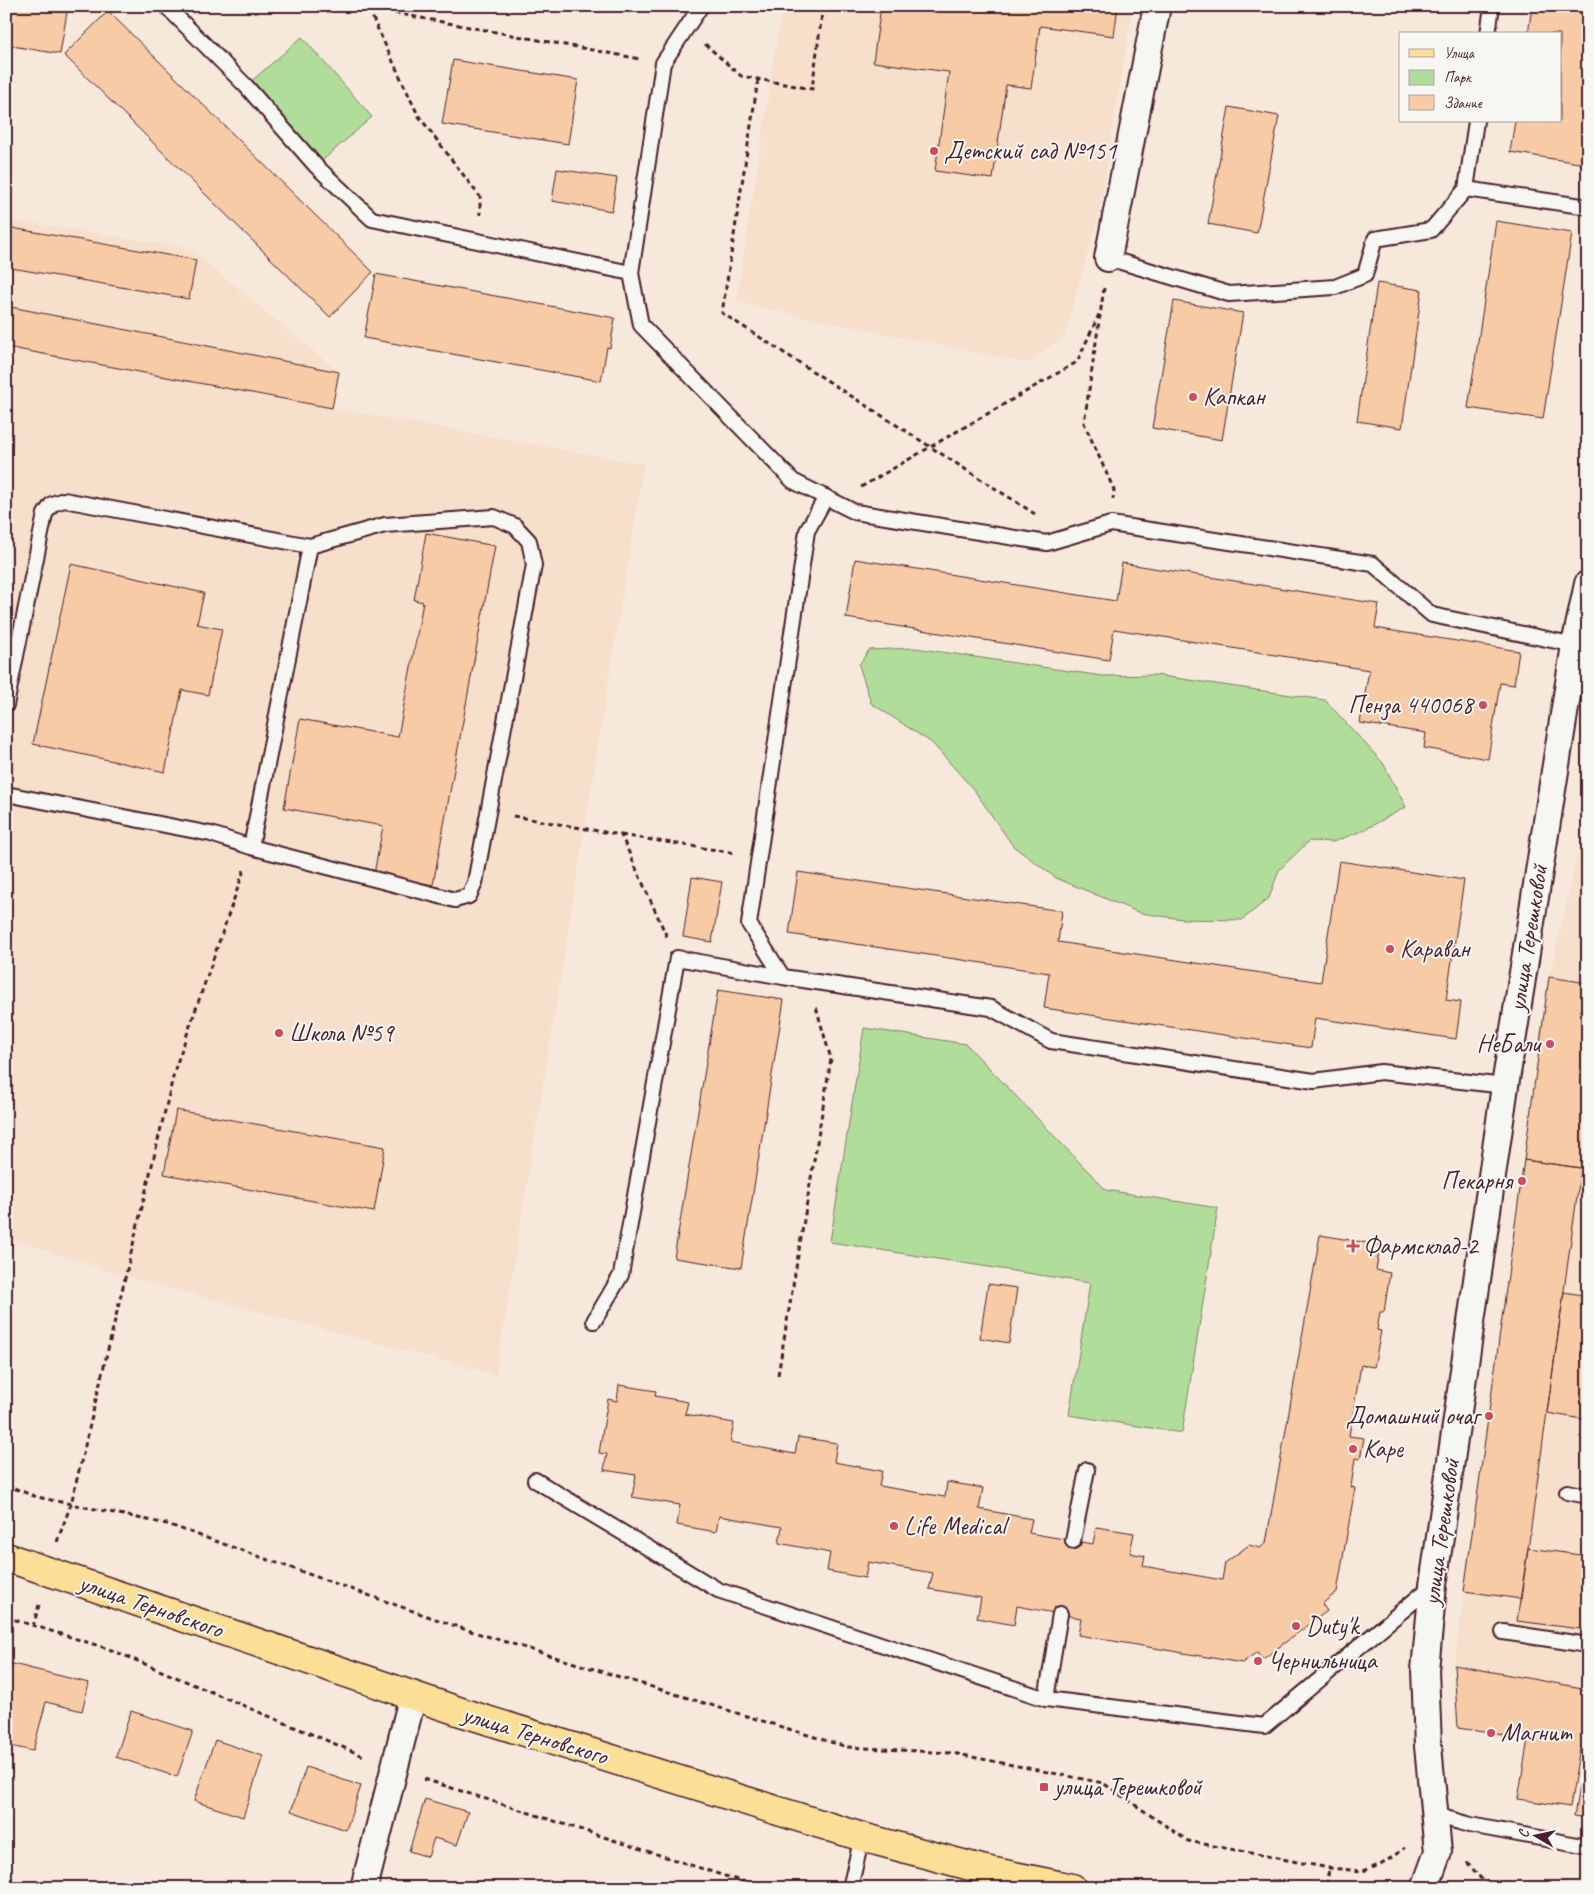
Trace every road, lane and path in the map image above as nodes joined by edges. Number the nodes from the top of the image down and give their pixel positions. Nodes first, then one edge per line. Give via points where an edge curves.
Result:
1 (166, 6) edge
2 (361, 6) edge
3 (701, 6) edge
4 (823, 6) edge
5 (1158, 6) edge
6 (1492, 6) edge
7 (368, 8) junction
8 (686, 28) junction
9 (1488, 32) edge
10 (663, 64) junction
11 (758, 80) junction
12 (1476, 122) edge
13 (1466, 189) junction
14 (1588, 206) edge
15 (478, 241) junction
16 (1108, 258) junction
17 (631, 273) junction
18 (1101, 310) junction
19 (931, 447) junction
20 (831, 500) junction
21 (1111, 524) junction
22 (1069, 536) junction
23 (310, 546) junction
24 (1588, 584) edge
25 (1581, 646) edge
26 (6, 705) edge
27 (6, 794) edge
28 (489, 812) junction
29 (621, 835) junction
30 (251, 847) junction
31 (759, 857) junction
32 (677, 958) junction
33 (783, 977) junction
34 (809, 981) junction
35 (1505, 1086) junction
36 (594, 1321) dead end
37 (778, 1375) dead end
38 (1087, 1470) dead end
39 (535, 1480) dead end
40 (6, 1485) edge
41 (1567, 1492) dead end
42 (1588, 1496) edge
43 (71, 1504) junction
44 (1073, 1540) dead end
45 (6, 1557) edge
46 (1433, 1585) junction
47 (1060, 1614) dead end
48 (1504, 1632) dead end
49 (1588, 1645) edge
50 (413, 1695) junction
51 (1046, 1699) junction
52 (1435, 1815) junction
53 (862, 1837) junction
54 (1588, 1847) edge
55 (1438, 1852) junction
56 (1330, 1868) junction
57 (1327, 1885) dead end
58 (364, 1888) edge
59 (850, 1888) edge
60 (1072, 1888) edge
61 (1425, 1888) edge
62 (1489, 1888) edge

1 - 15 lane via 246,86 316,166 372,218
2 - 7 path
3 - 8 lane
4 - 11 path via 812,89
5 - 16 street
6 - 9 lane
7 - 10 path
7 - 15 path via 418,115 480,197
8 - 10 lane
8 - 11 path via 741,76
10 - 17 lane
11 - 19 path via 722,313
12 - 13 lane
13 - 14 lane
13 - 16 lane via 1431,230 1375,239 1365,275 1335,287 1229,294
15 - 17 lane
16 - 18 path
17 - 20 lane via 641,325 793,481
18 - 19 path via 1077,362
18 - 21 path via 1084,423 1114,490
19 - 20 path
19 - 22 path
20 - 22 lane via 856,512 1047,543
20 - 31 lane via 808,532
21 - 22 lane
21 - 25 lane via 1373,564 1432,614
23 - 26 lane via 64,500 52,504 44,514
23 - 28 lane via 385,525 494,516 515,526 529,541 534,565
23 - 30 lane
24 - 25 street, улица Терешковой
25 - 35 street, улица Терешковой
27 - 30 lane via 211,834
28 - 29 path
28 - 30 lane via 475,883 469,896 455,900
29 - 31 path
29 - 32 path
30 - 43 path via 175,1069
31 - 33 lane via 749,924
32 - 33 lane
32 - 36 lane via 622,1275
33 - 34 lane
34 - 35 lane via 991,1008 1051,1041 1314,1081 1381,1072
34 - 37 path via 831,1059
35 - 46 street, улица Терешковой
38 - 44 lane
39 - 51 lane via 718,1590
40 - 43 path via 37,1497
41 - 42 lane
43 - 56 path via 167,1524 464,1629 847,1747 952,1753 1102,1783 1188,1841
45 - 50 main road, улица Терновского
46 - 51 lane via 1264,1726
46 - 52 street, улица Терешковой via 1425,1670
47 - 51 lane
48 - 49 lane
50 - 53 main road, улица Терновского
50 - 58 street
52 - 54 lane via 1470,1825
52 - 55 street, улица Терешковой
53 - 59 lane
53 - 60 main road, улица Терновского via 986,1870
55 - 56 path via 1404,1848 1382,1864 1363,1872
55 - 61 street, улица Терешковой
55 - 62 path via 1461,1854
56 - 57 path

